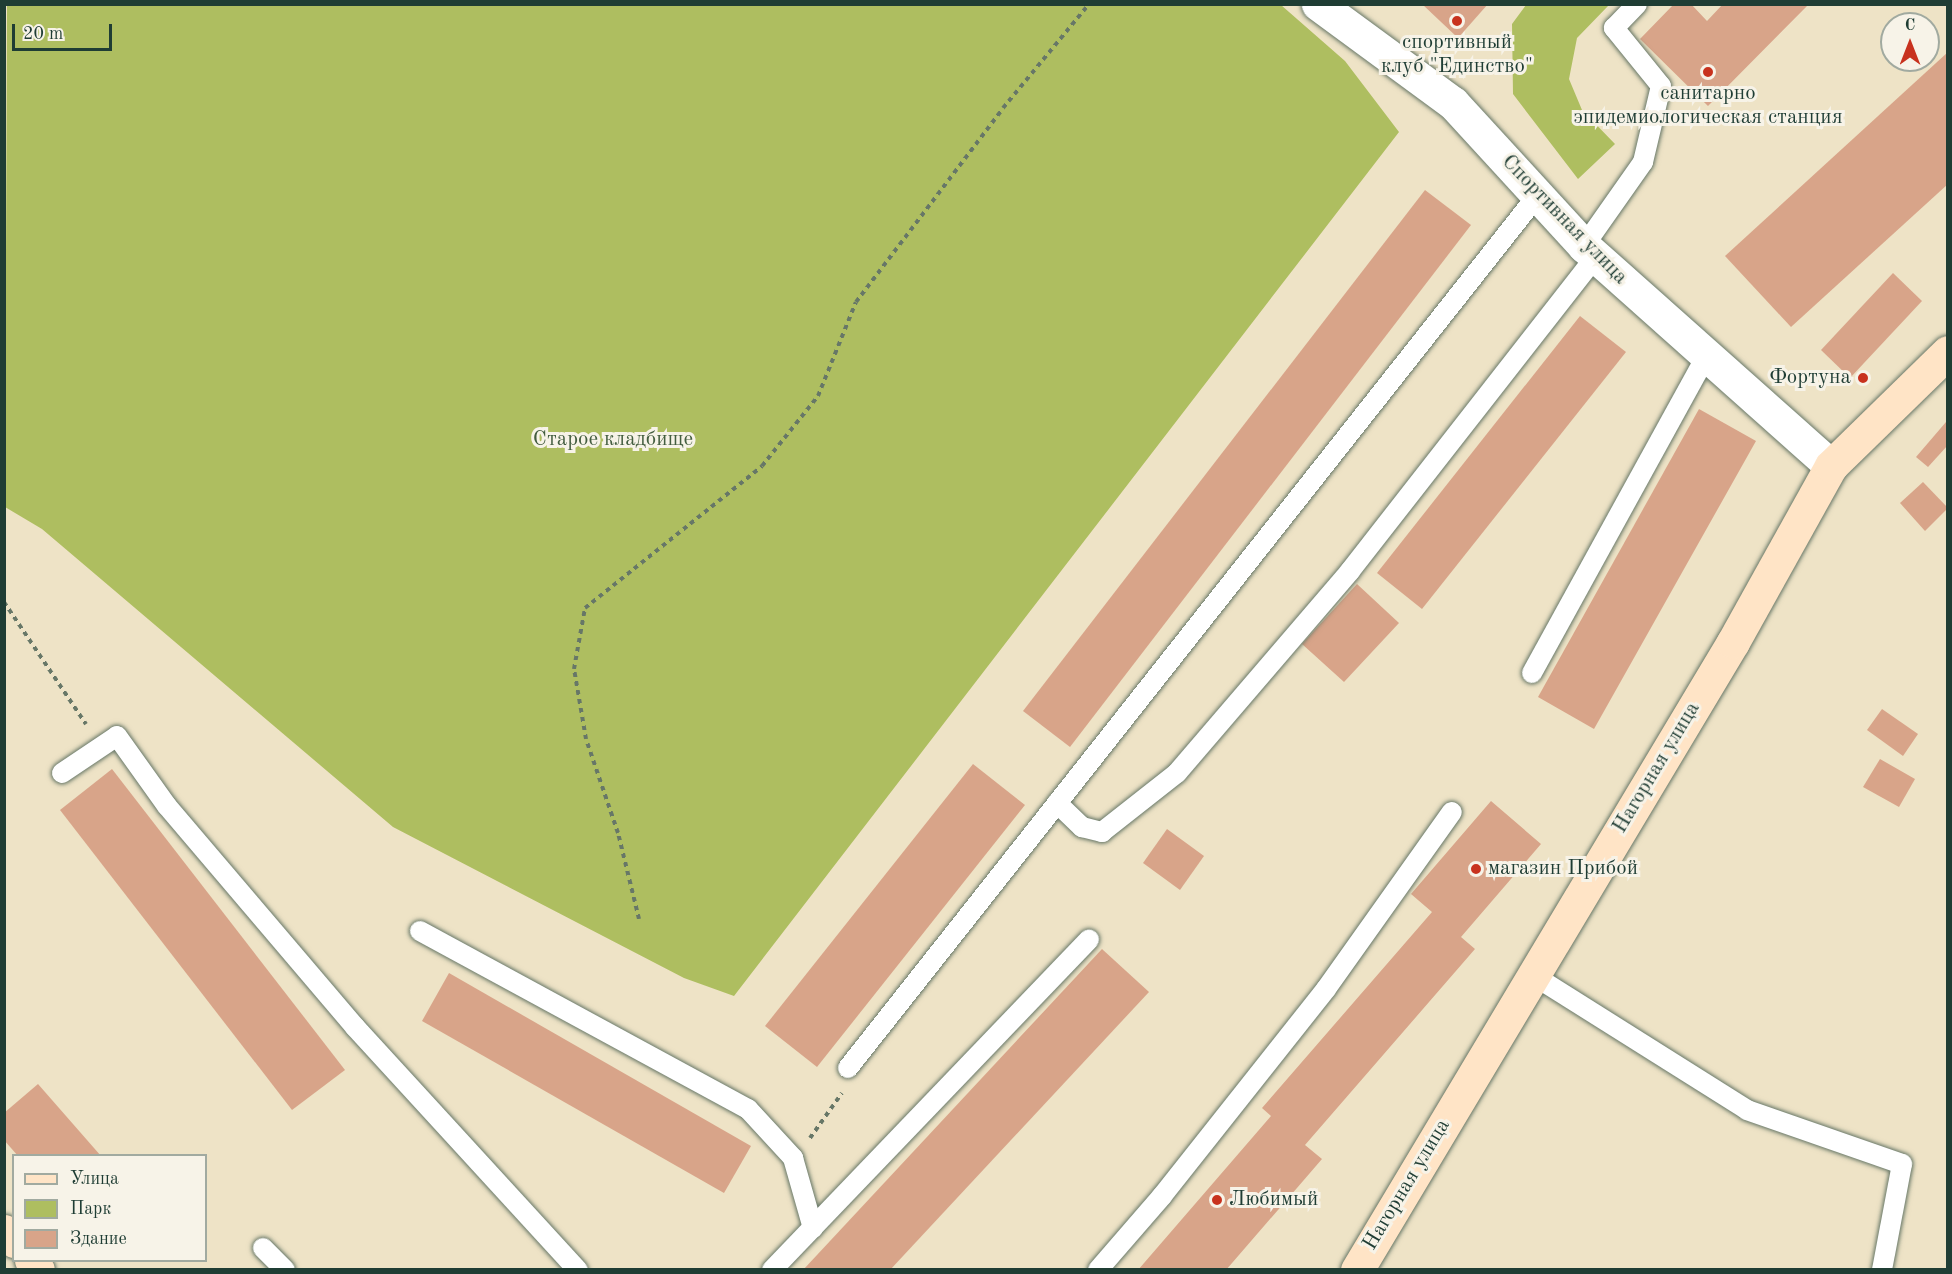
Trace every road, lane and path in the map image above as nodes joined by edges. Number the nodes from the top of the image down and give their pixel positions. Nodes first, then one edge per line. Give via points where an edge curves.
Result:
1 (1089, 4) edge
2 (1318, 4) edge
3 (1637, 4) edge
4 (1537, 196) junction
5 (1589, 252) junction
6 (1947, 352) edge
7 (1706, 356) junction
8 (1831, 466) junction
9 (4, 602) edge
10 (1532, 673) dead end
11 (88, 726) dead end
12 (62, 773) dead end
13 (1057, 803) junction
14 (1452, 812) dead end
15 (639, 919) dead end
16 (420, 931) dead end
17 (1089, 940) dead end
18 (1533, 975) junction
19 (848, 1068) dead end
20 (844, 1090) dead end
21 (802, 1149) dead end
22 (813, 1228) junction
23 (263, 1248) dead end
24 (285, 1269) edge
25 (578, 1269) edge
26 (772, 1269) edge
27 (1098, 1269) edge
28 (1357, 1269) edge
29 (1882, 1269) edge

1 - 15 path via 856,302 818,396 762,466 585,608 574,669 586,739 618,833
2 - 4 street, Спортивная улица via 1453,103
3 - 5 lane via 1614,28 1661,86 1643,162
4 - 5 street, Спортивная улица
4 - 13 lane
5 - 7 street, Спортивная улица
5 - 13 lane via 1350,571 1177,773 1102,832 1082,827
6 - 8 street, Нагорная улица
7 - 8 street, Спортивная улица
7 - 10 lane
8 - 18 street, Нагорная улица via 1733,642
9 - 11 path
12 - 25 lane via 117,736 167,806 355,1027
13 - 19 lane
14 - 27 lane via 1326,989 1162,1196
16 - 22 lane via 748,1109 793,1158
17 - 22 lane
18 - 28 street, Нагорная улица
18 - 29 lane via 1747,1110 1902,1164
20 - 21 path
22 - 26 lane
23 - 24 lane

